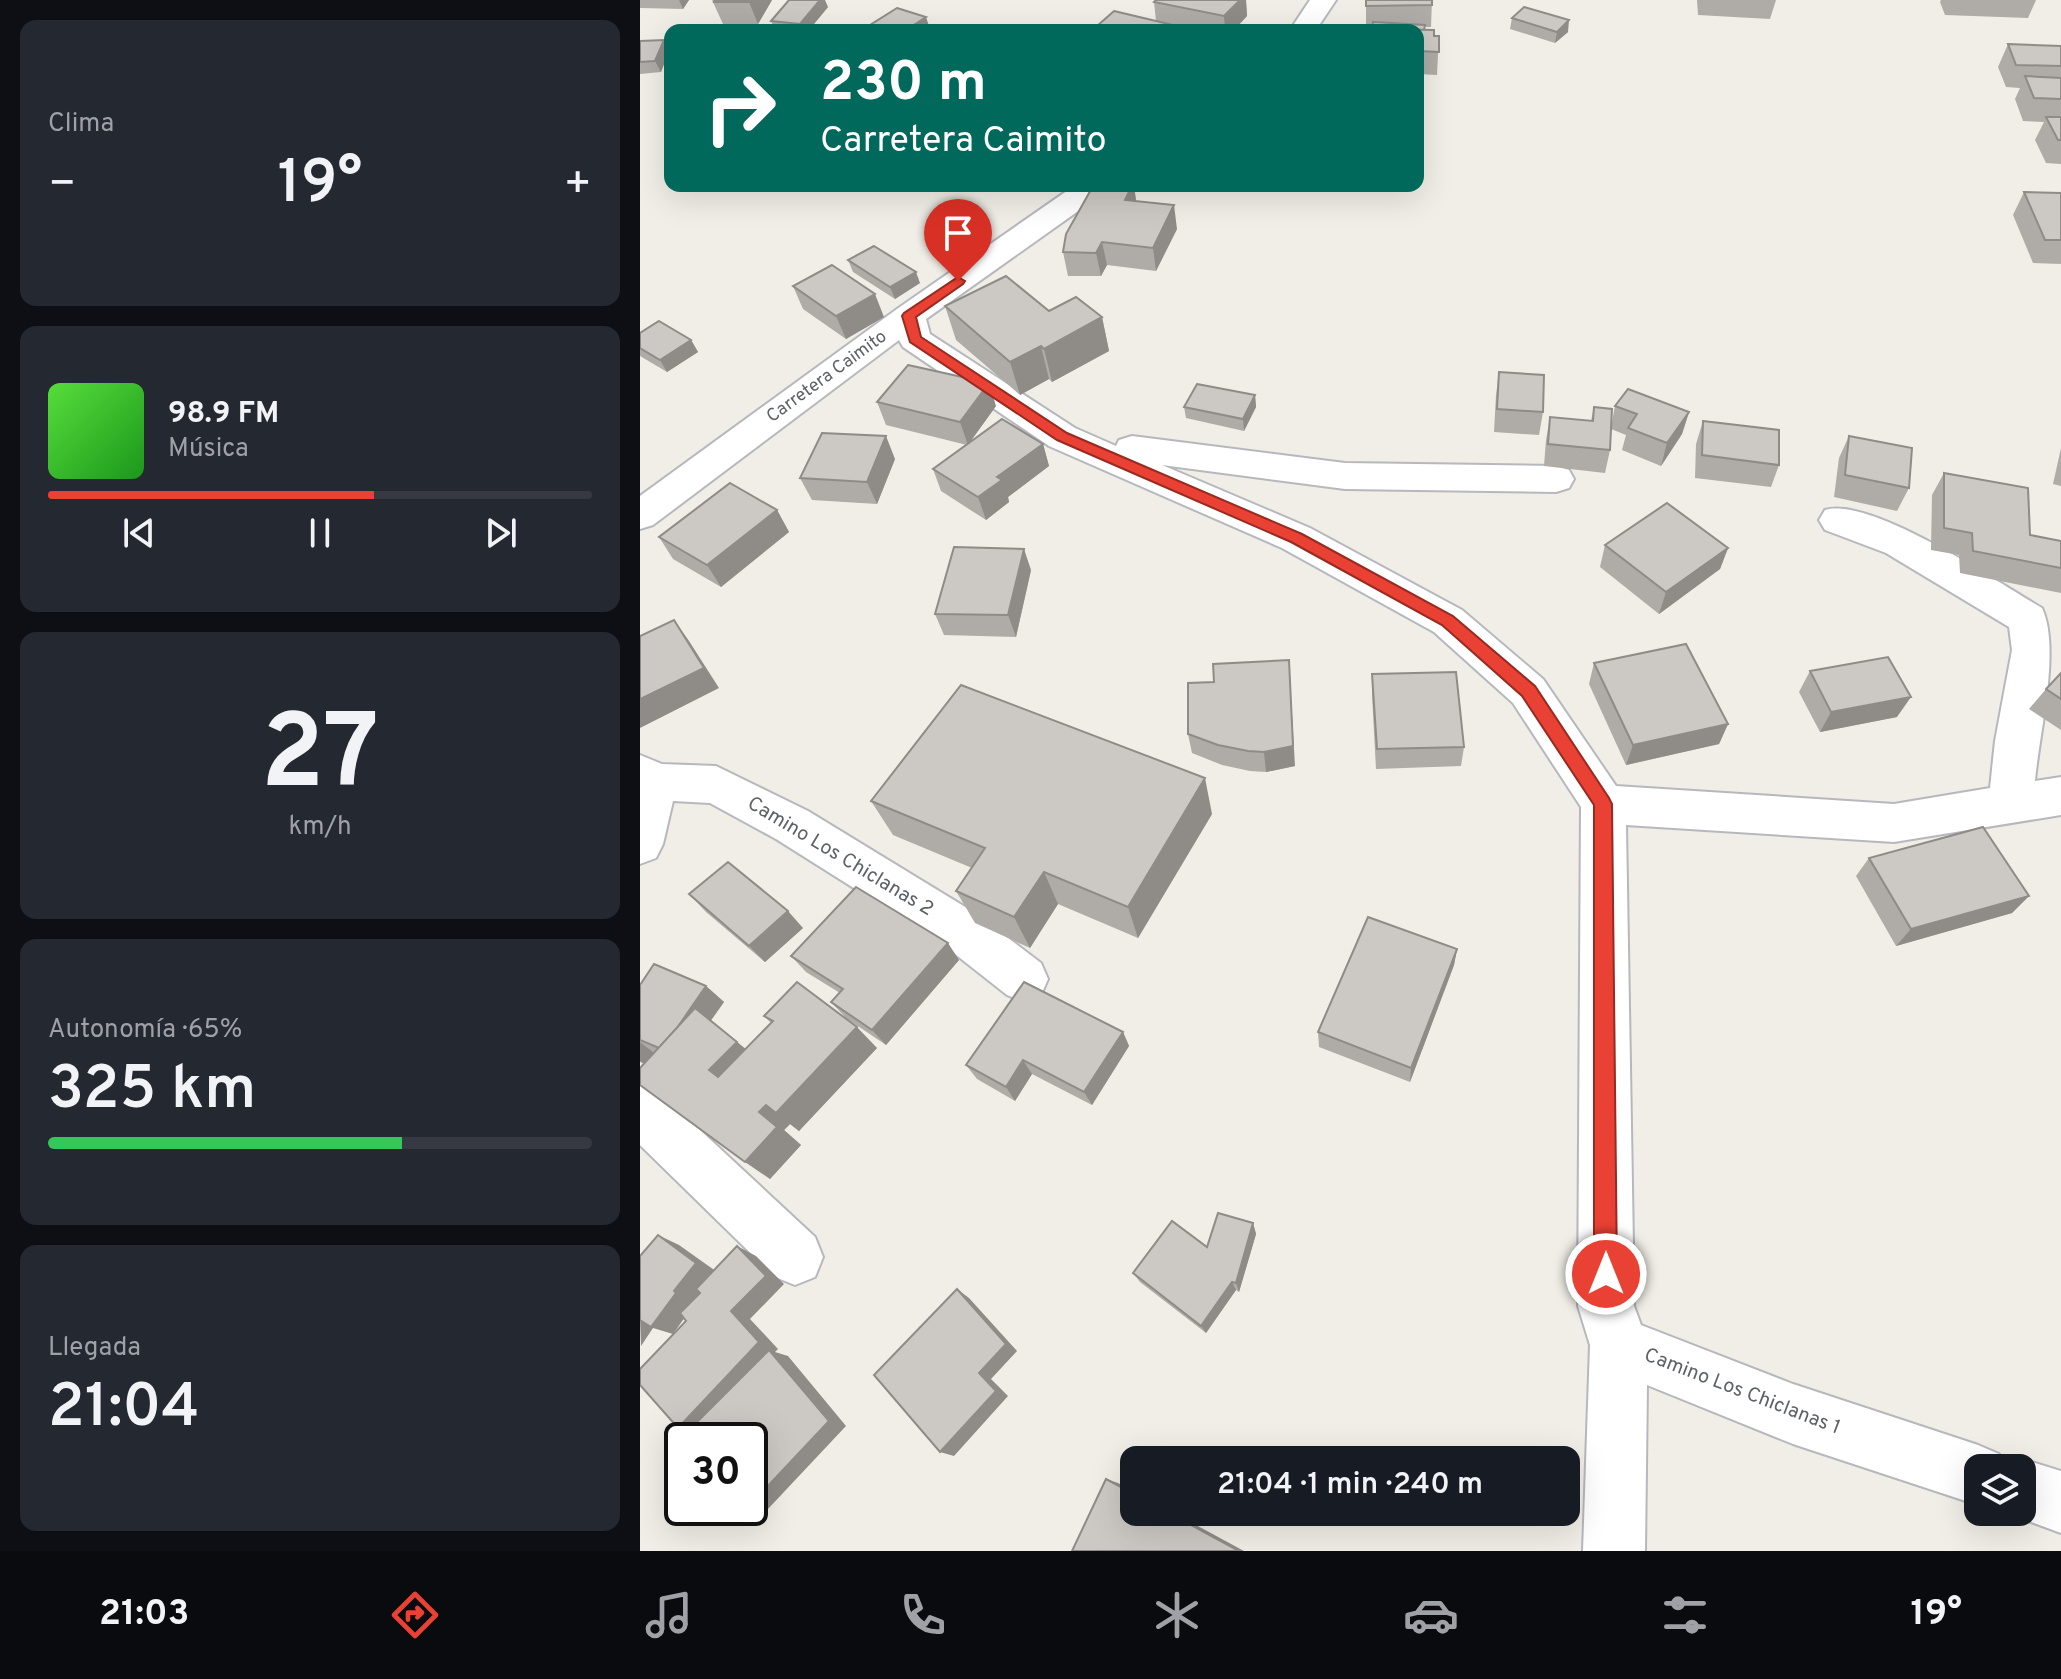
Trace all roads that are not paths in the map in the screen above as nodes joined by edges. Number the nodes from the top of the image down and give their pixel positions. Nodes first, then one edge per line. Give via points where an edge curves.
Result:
1 (1323, 0) edge
2 (1307, 24) edge
3 (1085, 192) edge
4 (909, 316) junction
5 (1062, 437) junction
6 (1556, 479) dead end
7 (640, 515) edge
8 (1838, 520) dead end
9 (648, 777) edge
10 (2061, 796) edge
11 (1603, 804) junction
12 (2011, 804) junction
13 (640, 844) edge
14 (1024, 979) edge
15 (640, 1109) edge
16 (795, 1257) dead end
17 (1619, 1345) junction
18 (1964, 1470) edge
19 (2036, 1494) edge
20 (2061, 1502) edge
21 (1614, 1551) edge

1 - 2 street
3 - 4 street, Carretera Caimito
4 - 5 street via 915,339
4 - 7 street, Carretera Caimito
5 - 6 street via 1345,476
5 - 11 street via 1296,538 1448,621 1528,691
8 - 12 street via 1900,543 2028,619 2033,650
9 - 13 street
9 - 14 street, Camino Los Chiclanas 2 via 716,785 779,818 958,928
10 - 12 street
11 - 12 street via 1894,823
11 - 17 street, Camino Los Chiclanas 1 via 1606,1306
15 - 16 street
17 - 18 street, Camino Los Chiclanas 1 via 1793,1414
17 - 21 street
19 - 20 street

